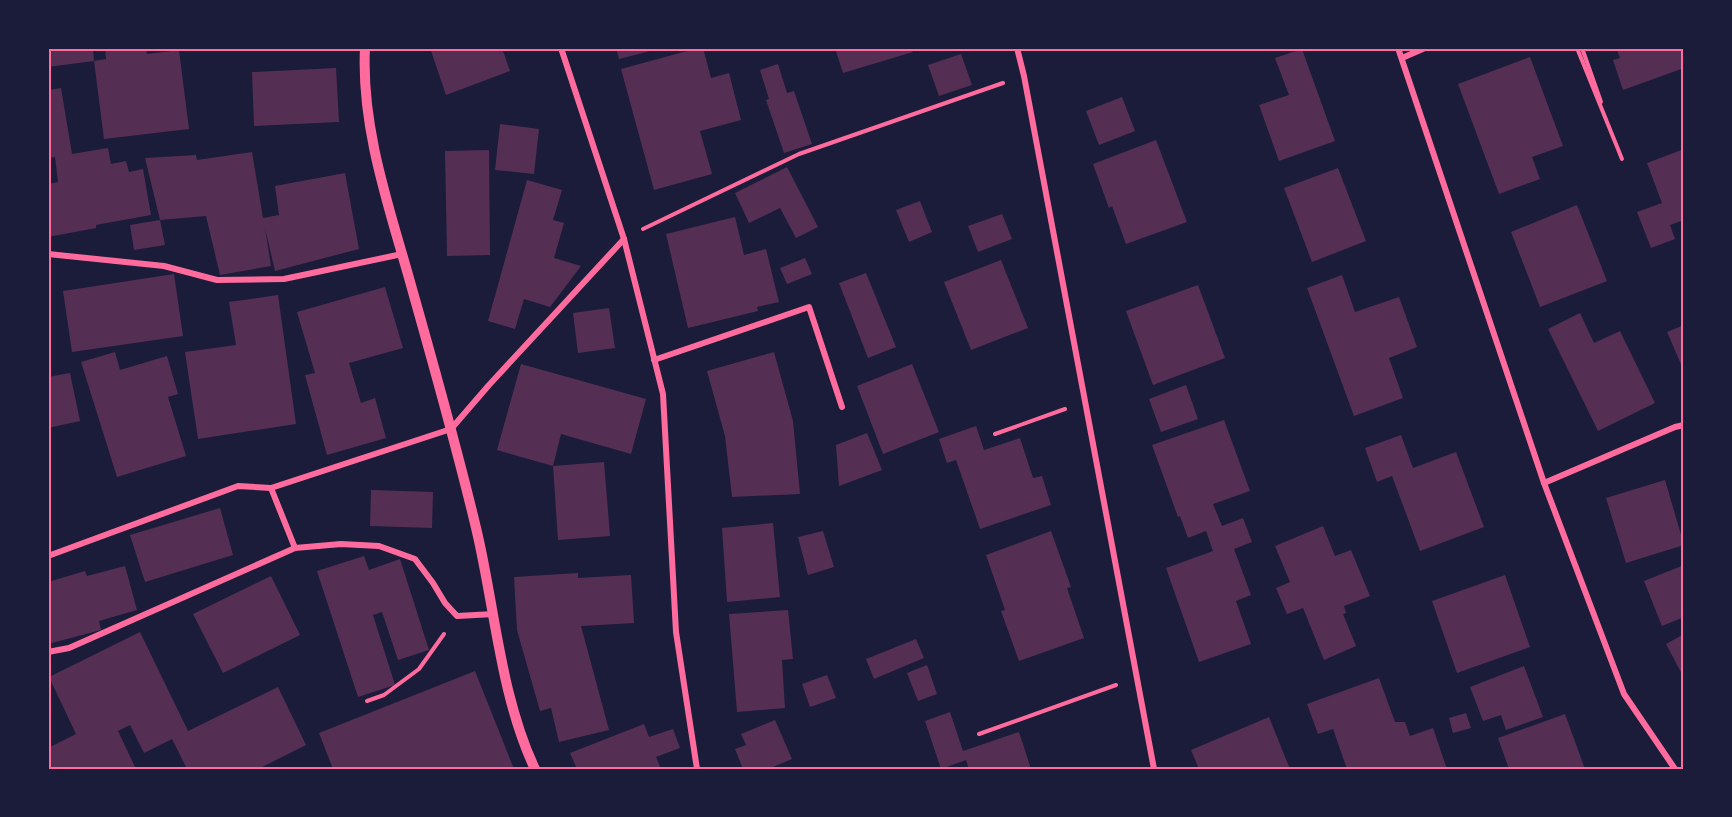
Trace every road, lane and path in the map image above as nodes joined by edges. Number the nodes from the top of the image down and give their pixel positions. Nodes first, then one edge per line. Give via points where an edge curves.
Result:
1 (365, 48) edge
2 (561, 48) edge
3 (1017, 48) edge
4 (1398, 48) edge
5 (1425, 48) edge
6 (1577, 48) edge
7 (1582, 48) edge
8 (1402, 58) junction
9 (1024, 76) junction
10 (624, 239) junction
11 (48, 254) edge
12 (402, 254) junction
13 (654, 360) junction
14 (1085, 401) junction
15 (842, 407) dead end
16 (1684, 425) edge
17 (451, 429) junction
18 (995, 434) dead end
19 (1544, 483) junction
20 (271, 488) junction
21 (295, 548) junction
22 (48, 556) edge
23 (494, 614) junction
24 (457, 616) junction
25 (48, 652) edge
26 (1137, 678) junction
27 (367, 701) dead end
28 (979, 734) dead end
29 (535, 769) edge
30 (697, 769) edge
31 (1154, 769) edge
32 (1675, 769) edge

1 - 12 street via 373,138
2 - 10 street
3 - 9 street
4 - 8 street
5 - 8 street
6 - 7 path via 1622,159
8 - 19 street
9 - 10 path via 799,154
9 - 14 street
10 - 13 street
10 - 17 street
11 - 12 street via 164,266 216,280 284,279
12 - 17 street
13 - 15 street via 809,308
13 - 30 street via 663,394 676,632
14 - 18 path
14 - 26 street
16 - 19 street
17 - 20 street
17 - 23 street
19 - 32 street via 1624,694
20 - 21 street
20 - 22 street via 238,486
21 - 24 street via 379,546 415,559
21 - 25 street via 69,648
23 - 24 street
23 - 29 street via 507,687
24 - 27 path via 419,669 384,695
26 - 28 path
26 - 31 street

